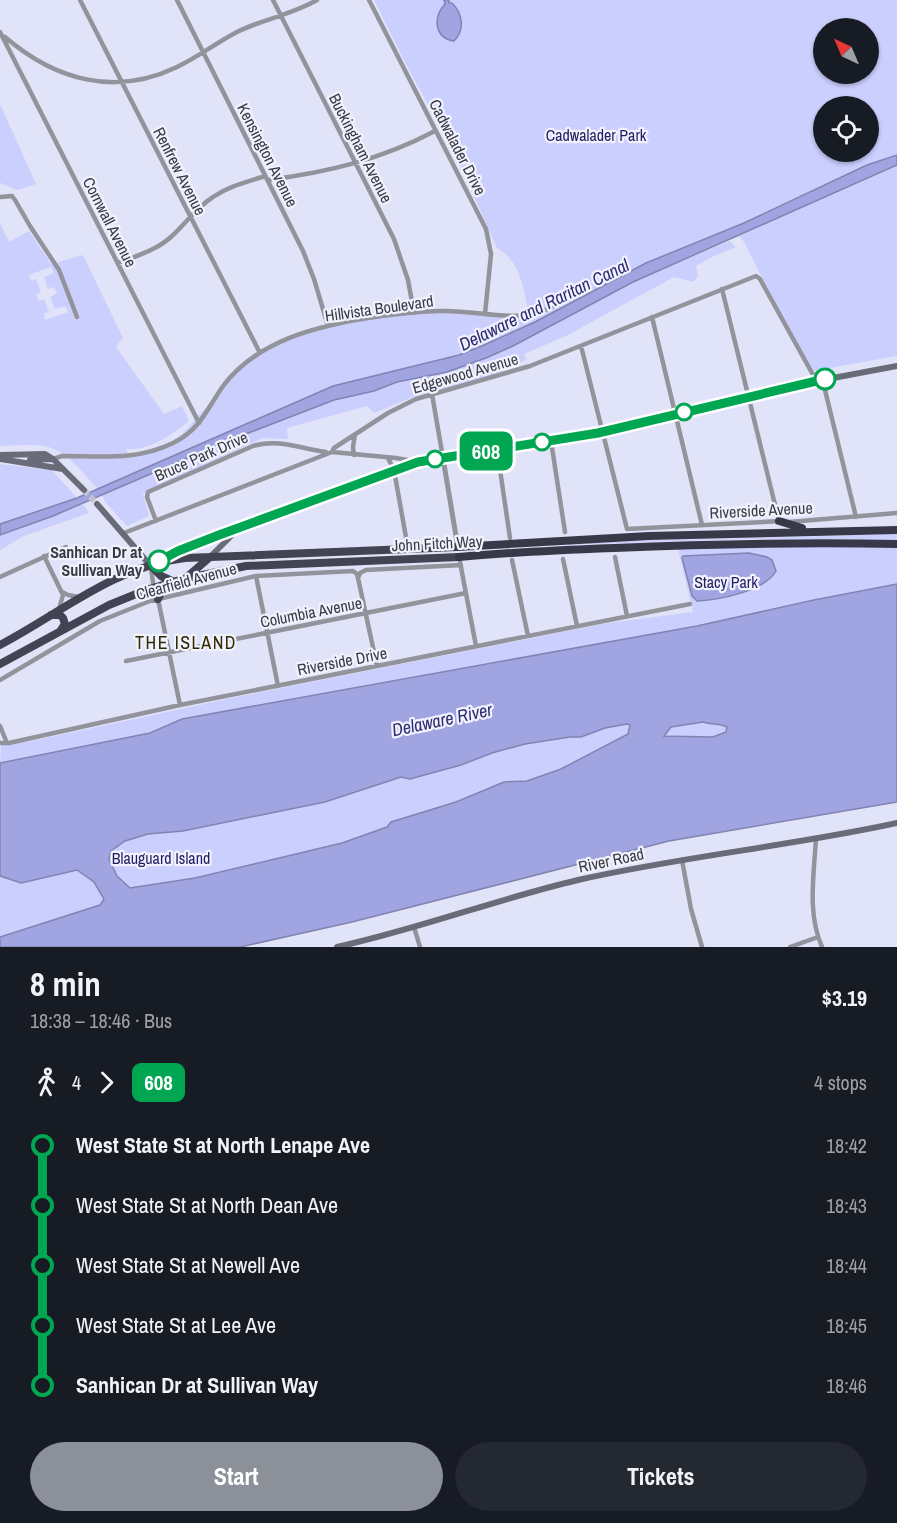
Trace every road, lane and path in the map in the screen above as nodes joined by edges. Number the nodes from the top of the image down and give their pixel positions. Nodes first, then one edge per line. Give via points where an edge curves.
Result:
1 (80, 0) edge
2 (177, 0) edge
3 (273, 0) edge
4 (317, 0) edge
5 (369, 0) edge
6 (280, 16) junction
7 (1, 33) edge
8 (202, 52) junction
9 (121, 82) junction
10 (435, 131) junction
11 (356, 164) junction
12 (266, 178) junction
13 (0, 197) edge
14 (190, 216) junction
15 (118, 263) junction
16 (722, 289) junction
17 (570, 293) dead end
18 (414, 313) junction
19 (485, 314) junction
20 (77, 317) dead end
21 (652, 318) junction
22 (328, 326) junction
23 (581, 346) junction
24 (260, 353) junction
25 (897, 366) edge
26 (818, 380) junction
27 (432, 394) junction
28 (748, 396) junction
29 (676, 414) junction
30 (200, 423) junction
31 (602, 432) junction
32 (355, 434) junction
33 (551, 441) junction
34 (497, 450) junction
35 (330, 452) junction
36 (354, 455) junction
37 (0, 457) edge
38 (388, 458) junction
39 (443, 458) junction
40 (53, 459) junction
41 (18, 462) junction
42 (418, 462) junction
43 (63, 469) junction
44 (394, 470) junction
45 (84, 490) tunnel mouth
46 (97, 504) tunnel mouth
47 (897, 513) edge
48 (856, 517) junction
49 (156, 521) junction
50 (779, 521) junction
51 (702, 525) junction
52 (240, 528) junction
53 (897, 530) edge
54 (838, 531) junction
55 (565, 532) dead end
56 (124, 533) junction
57 (510, 538) dead end
58 (407, 543) dead end
59 (897, 544) edge
60 (66, 547) dead end
61 (458, 547) junction
62 (44, 556) junction
63 (210, 557) junction
64 (615, 557) dead end
65 (185, 558) junction
66 (563, 559) dead end
67 (512, 560) dead end
68 (460, 561) junction
69 (153, 564) junction
70 (194, 573) junction
71 (0, 576) edge
72 (256, 576) junction
73 (358, 578) junction
74 (183, 579) junction
75 (172, 582) junction
76 (154, 588) junction
77 (62, 591) junction
78 (466, 593) junction
79 (79, 597) junction
80 (158, 599) junction
81 (690, 604) dead end
82 (54, 613) junction
83 (366, 613) junction
84 (627, 616) junction
85 (577, 626) junction
86 (60, 631) junction
87 (268, 633) junction
88 (528, 636) junction
89 (0, 645) edge
90 (476, 646) junction
91 (169, 653) junction
92 (126, 661) dead end
93 (0, 664) edge
94 (377, 666) junction
95 (0, 680) edge
96 (278, 686) junction
97 (180, 705) junction
98 (0, 726) edge
99 (0, 743) edge
100 (7, 743) junction
101 (897, 823) edge
102 (816, 838) junction
103 (682, 860) junction
104 (414, 927) junction
105 (818, 937) junction
106 (337, 947) edge
107 (420, 947) edge
108 (702, 947) edge
109 (790, 947) edge
110 (822, 947) edge

1 - 9 street, Renfrew Avenue
2 - 8 street, Kensington Avenue
3 - 6 street, Buckingham Avenue
4 - 6 street
5 - 10 street, Cadwalader Drive
6 - 8 street via 238,32
6 - 11 street, Buckingham Avenue
7 - 9 street via 55,71 91,81
7 - 15 street, Cornwall Avenue
8 - 9 street via 168,71
8 - 12 street, Kensington Avenue
9 - 14 street, Renfrew Avenue
10 - 11 street
10 - 19 street, Cadwalader Drive via 491,246
11 - 12 street
11 - 18 street, Buckingham Avenue via 397,249
12 - 14 street via 218,193
12 - 22 street, Kensington Avenue via 312,272
13 - 20 street via 12,196 59,270
14 - 15 street via 166,241
14 - 24 street, Renfrew Avenue
15 - 30 street, Cornwall Avenue
16 - 21 street, Edgewood Avenue
16 - 26 street, Edgewood Avenue via 753,276 760,279
16 - 28 street
17 - 19 street, Hillvista Boulevard via 531,315
18 - 19 street, Hillvista Boulevard via 444,310
18 - 22 street, Hillvista Boulevard
21 - 23 street, Edgewood Avenue
21 - 29 street
22 - 24 street, Hillvista Boulevard
23 - 27 street, Edgewood Avenue via 502,376
23 - 31 street
24 - 30 street, Hillvista Boulevard via 224,386
25 - 26 main road
26 - 28 main road
26 - 48 street via 824,386
27 - 32 street, Edgewood Avenue via 396,408
27 - 39 street
28 - 29 main road
28 - 50 street
29 - 31 main road
29 - 51 street
30 - 40 street, Hillvista Boulevard via 174,443 145,454
31 - 33 main road
31 - 51 street, Riverside Avenue via 627,529
32 - 35 street, Edgewood Avenue
32 - 36 street
33 - 34 main road
33 - 55 street
34 - 39 main road
34 - 57 street
35 - 36 street
35 - 49 street, Edgewood Avenue
35 - 49 street, Bruce Park Drive via 285,444 253,446 148,492
36 - 38 street
37 - 40 main road via 45,454
37 - 41 main road
38 - 42 street
38 - 44 street
39 - 42 main road
39 - 61 street
40 - 41 main road
40 - 43 main road
41 - 43 main road
42 - 44 main road
43 - 45 main road
44 - 52 main road
44 - 58 street
46 - 56 main road
47 - 48 street, Riverside Avenue
48 - 50 street, Riverside Avenue
49 - 56 street, Edgewood Avenue
50 - 51 street, Riverside Avenue
50 - 54 highway via 798,528
52 - 63 main road
52 - 69 main road
53 - 54 highway, John Fitch Way
54 - 61 highway, John Fitch Way via 568,539
56 - 69 main road
59 - 68 highway, John Fitch Way via 677,545 523,552
60 - 62 street
61 - 63 highway, John Fitch Way
61 - 68 street
62 - 71 street
62 - 77 street
63 - 65 highway, John Fitch Way
63 - 70 highway
64 - 84 street
65 - 69 highway, John Fitch Way
65 - 70 highway via 191,562
66 - 85 street
67 - 88 street
68 - 73 street via 366,570
68 - 74 highway, John Fitch Way via 246,566
68 - 78 street
69 - 75 highway via 161,576
69 - 76 street
69 - 79 highway, John Fitch Way
70 - 74 highway
72 - 73 street, Clearfield Avenue via 353,571
72 - 80 street, Clearfield Avenue
72 - 87 street
73 - 83 street
74 - 75 highway, John Fitch Way
75 - 76 highway, John Fitch Way
75 - 80 highway
76 - 80 street
76 - 86 highway, John Fitch Way via 109,605
77 - 79 street
77 - 82 street via 61,603
78 - 83 street, Columbia Avenue
78 - 90 street
79 - 82 highway, John Fitch Way
80 - 91 street
80 - 95 street, Clearfield Avenue via 100,621
81 - 84 street, Riverside Drive
82 - 86 highway via 65,624
82 - 89 highway, John Fitch Way
83 - 87 street, Columbia Avenue
83 - 94 street
84 - 85 street, Riverside Drive
85 - 88 street, Riverside Drive
86 - 93 highway, John Fitch Way
87 - 91 street, Columbia Avenue
87 - 96 street
88 - 90 street, Riverside Drive
90 - 94 street, Riverside Drive
91 - 92 street, Columbia Avenue
91 - 97 street
94 - 96 street, Riverside Drive
96 - 97 street, Riverside Drive
97 - 100 street, Riverside Drive
98 - 100 street
99 - 100 street, Riverside Drive
101 - 102 main road, River Road
102 - 103 main road, River Road
102 - 105 street via 813,907
103 - 104 main road, River Road via 558,885
103 - 108 street
104 - 106 main road, River Road
104 - 107 street
105 - 109 street
105 - 110 street

